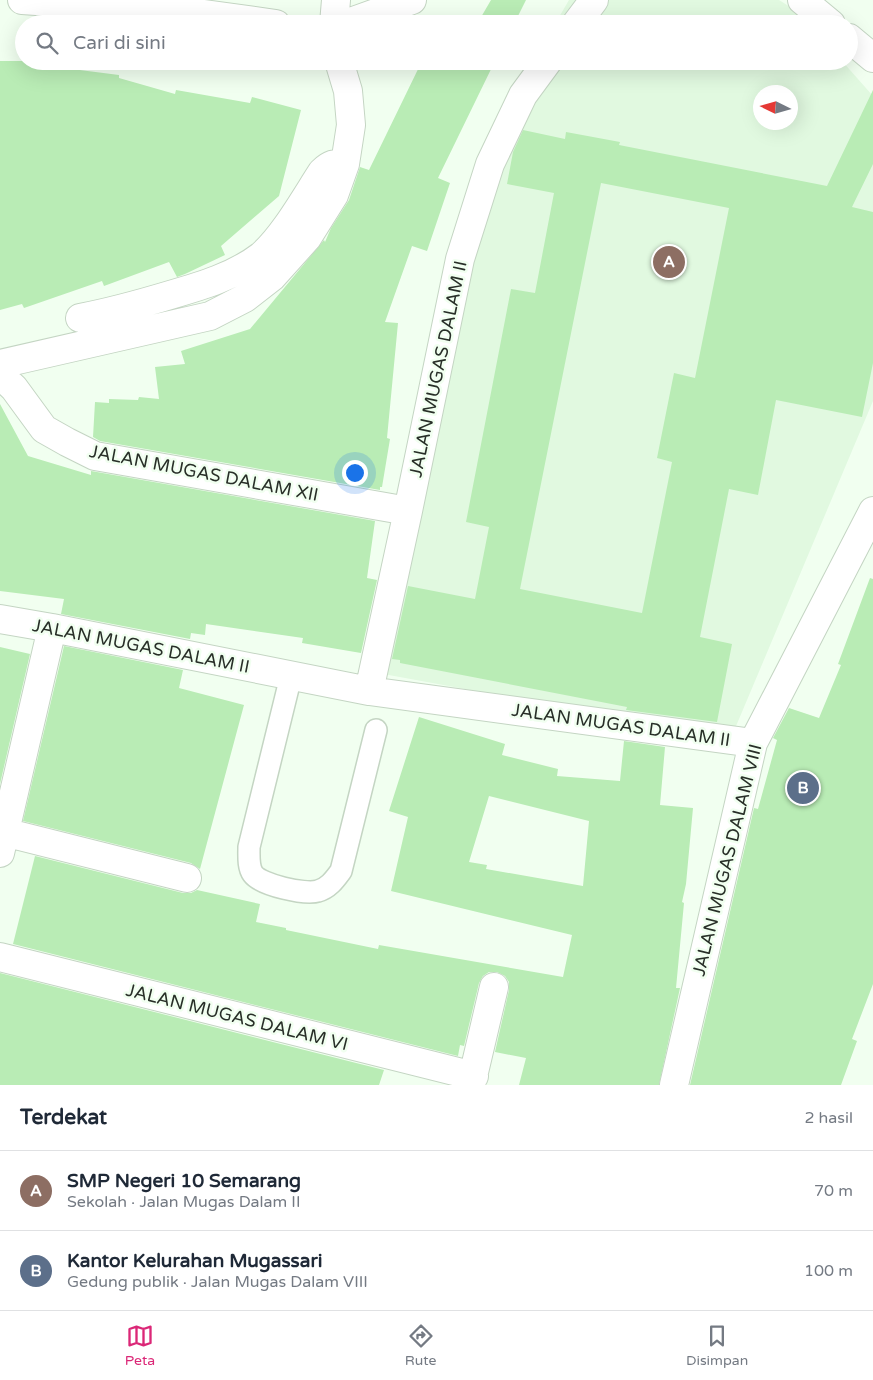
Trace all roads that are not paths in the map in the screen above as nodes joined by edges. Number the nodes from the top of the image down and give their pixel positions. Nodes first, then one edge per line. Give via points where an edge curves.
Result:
1 (22, 0) edge
2 (336, 0) edge
3 (412, 0) edge
4 (594, 0) edge
5 (802, 0) edge
6 (211, 15) edge
7 (335, 15) edge
8 (370, 15) edge
9 (583, 15) edge
10 (820, 15) edge
11 (858, 46) edge
12 (873, 58) edge
13 (342, 70) edge
14 (541, 70) edge
15 (346, 164) junction
16 (80, 318) dead end
17 (0, 364) edge
18 (0, 375) edge
19 (408, 511) junction
20 (873, 511) edge
21 (0, 619) edge
22 (52, 628) junction
23 (292, 676) junction
24 (369, 691) junction
25 (376, 730) dead end
26 (753, 743) junction
27 (2, 839) edge
28 (187, 878) dead end
29 (0, 958) edge
30 (494, 987) dead end
31 (472, 1080) edge
32 (674, 1085) edge

1 - 6 street
2 - 7 street
3 - 8 street
4 - 9 street
5 - 10 street
11 - 12 street
13 - 15 street via 348,91 351,124
14 - 19 street, JALAN MUGAS DALAM II via 523,95 490,164 460,259
15 - 16 street via 328,166 288,225 261,255 241,268 208,284
15 - 17 street via 334,195 306,238 272,277 245,298 210,316
18 - 19 street, JALAN MUGAS DALAM XII via 14,388 44,429 95,456
19 - 24 street, JALAN MUGAS DALAM II
20 - 26 street, JALAN MUGAS DALAM VIII
21 - 22 street, JALAN MUGAS DALAM II
22 - 23 street, JALAN MUGAS DALAM II
22 - 27 street
23 - 24 street, JALAN MUGAS DALAM II
23 - 25 lane via 249,847 253,874 262,882 301,892 318,892 331,885 341,871
24 - 26 street, JALAN MUGAS DALAM II
26 - 32 street, JALAN MUGAS DALAM VIII
27 - 28 street
29 - 31 street, JALAN MUGAS DALAM VI
30 - 31 street

